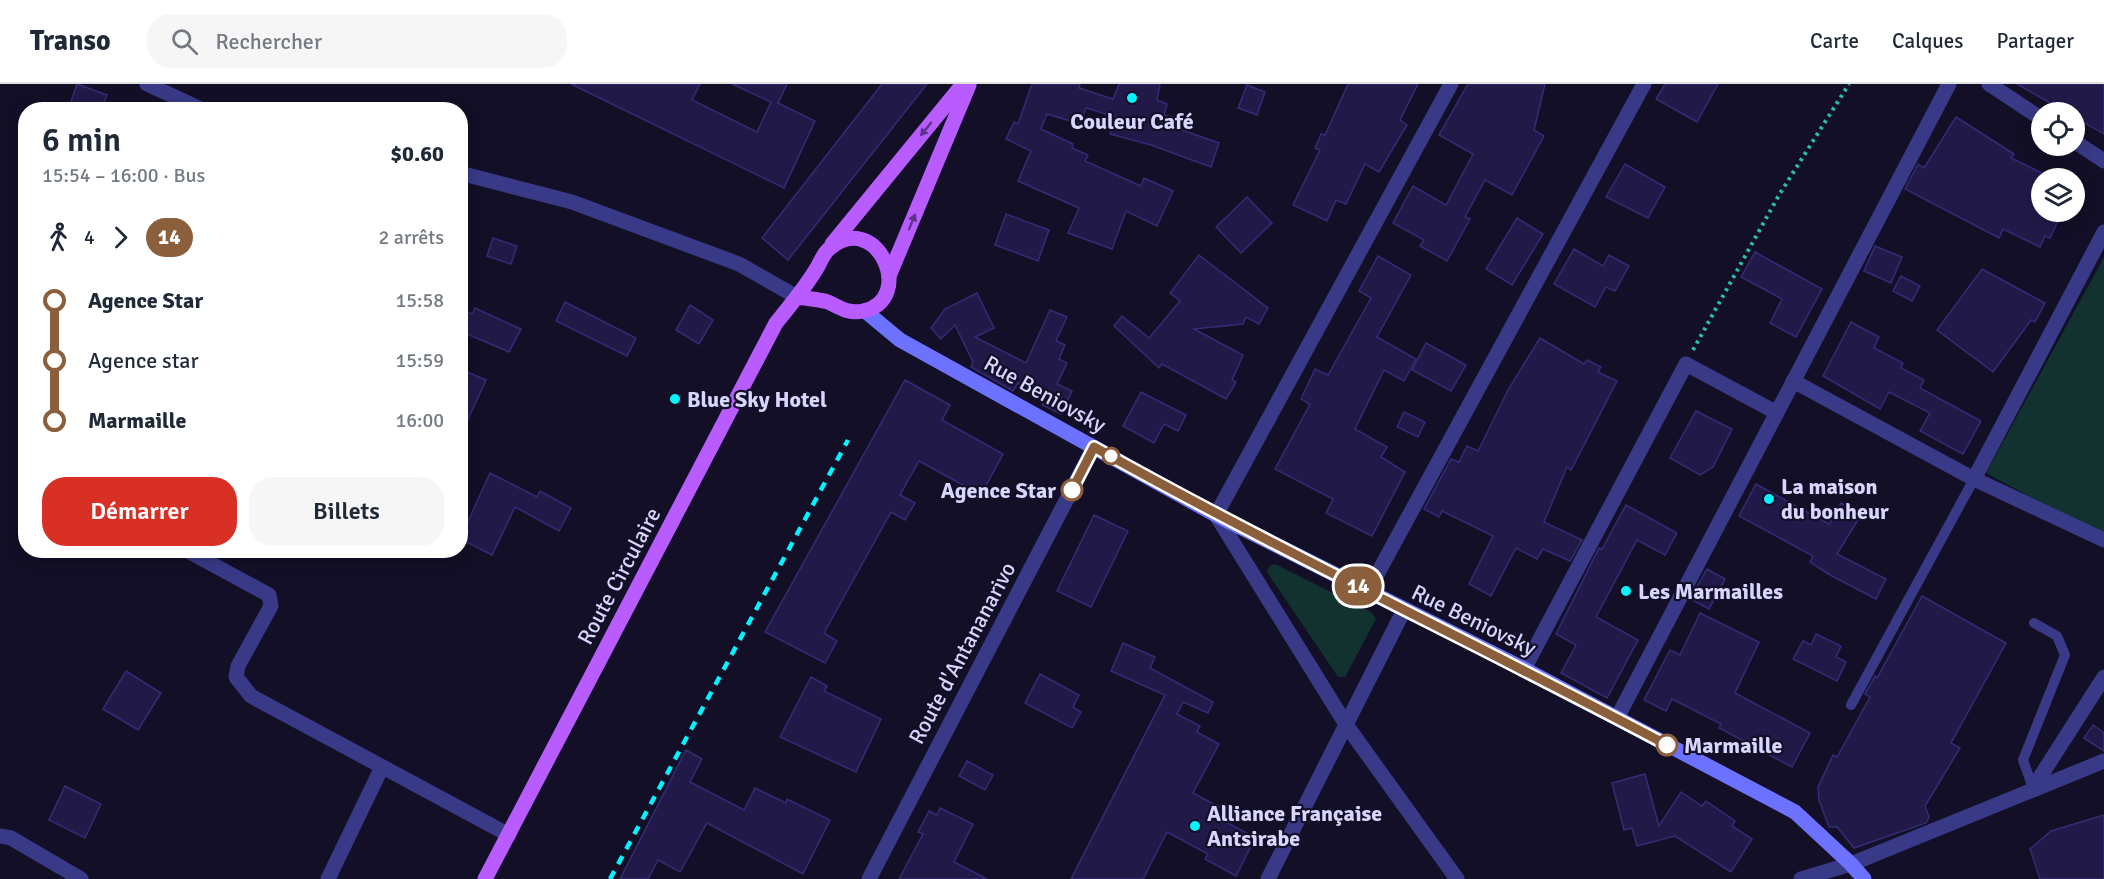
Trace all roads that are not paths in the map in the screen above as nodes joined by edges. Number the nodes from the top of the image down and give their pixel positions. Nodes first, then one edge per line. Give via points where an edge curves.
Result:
1 (147, 84) edge
2 (963, 84) edge
3 (969, 84) edge
4 (1451, 84) edge
5 (1644, 84) edge
6 (1949, 84) edge
7 (1989, 84) edge
8 (186, 102) edge
9 (2031, 112) edge
10 (2085, 148) edge
11 (2104, 161) edge
12 (468, 175) edge
13 (2104, 232) edge
14 (830, 247) junction
15 (817, 269) junction
16 (890, 276) junction
17 (797, 297) junction
18 (827, 302) junction
19 (865, 311) junction
20 (1793, 381) junction
21 (1776, 413) junction
22 (1094, 447) junction
23 (1974, 479) junction
24 (1216, 515) junction
25 (2104, 540) edge
26 (201, 558) edge
27 (1368, 591) junction
28 (1404, 610) junction
29 (2034, 623) dead end
30 (1524, 669) junction
31 (2104, 677) edge
32 (1851, 705) dead end
33 (1617, 718) junction
34 (1347, 726) junction
35 (2104, 761) edge
36 (382, 767) junction
37 (2033, 788) junction
38 (509, 835) junction
39 (0, 836) edge
40 (1851, 864) junction
41 (81, 879) edge
42 (328, 879) edge
43 (485, 879) edge
44 (869, 879) edge
45 (1268, 879) edge
46 (1457, 879) edge
47 (1801, 879) edge
48 (1864, 879) edge

1 - 8 street
2 -> 14 main road
16 -> 3 main road
4 - 24 street
5 - 27 street
6 - 20 street
7 - 9 street
10 - 11 street
12 - 17 street via 572,202 728,260
13 - 23 street
14 - 15 main road
14 - 16 main road via 845,240 869,243 886,260
15 - 17 main road, Route Circulaire
15 - 18 main road via 818,287
16 - 19 main road via 882,297
17 - 18 main road
17 - 38 main road, Route Circulaire via 776,323
18 - 19 main road via 844,312
19 - 22 street, Rue Beniovsky via 900,340
20 - 21 street
20 - 23 street
21 - 30 street via 1686,364
21 - 33 street
22 - 24 street, Rue Beniovsky
22 - 44 street, Route d'Antananarivo
23 - 25 street
23 - 32 lane
24 - 27 street, Rue Beniovsky
24 - 34 street
26 - 36 street via 268,595 271,606 238,666 236,677 241,686 251,696
27 - 28 street, Rue Beniovsky
28 - 30 street, Rue Beniovsky
28 - 34 street
29 - 37 lane via 2056,636 2065,655 2023,760
30 - 33 street, Rue Beniovsky
31 - 37 street
33 - 40 street, Rue Beniovsky via 1795,812
34 - 45 street
34 - 46 street
35 - 37 street
36 - 38 street
36 - 42 street
37 - 40 street
38 - 43 main road, Route Circulaire
39 - 41 street via 11,838
40 - 47 street
40 - 48 street, Rue Beniovsky

